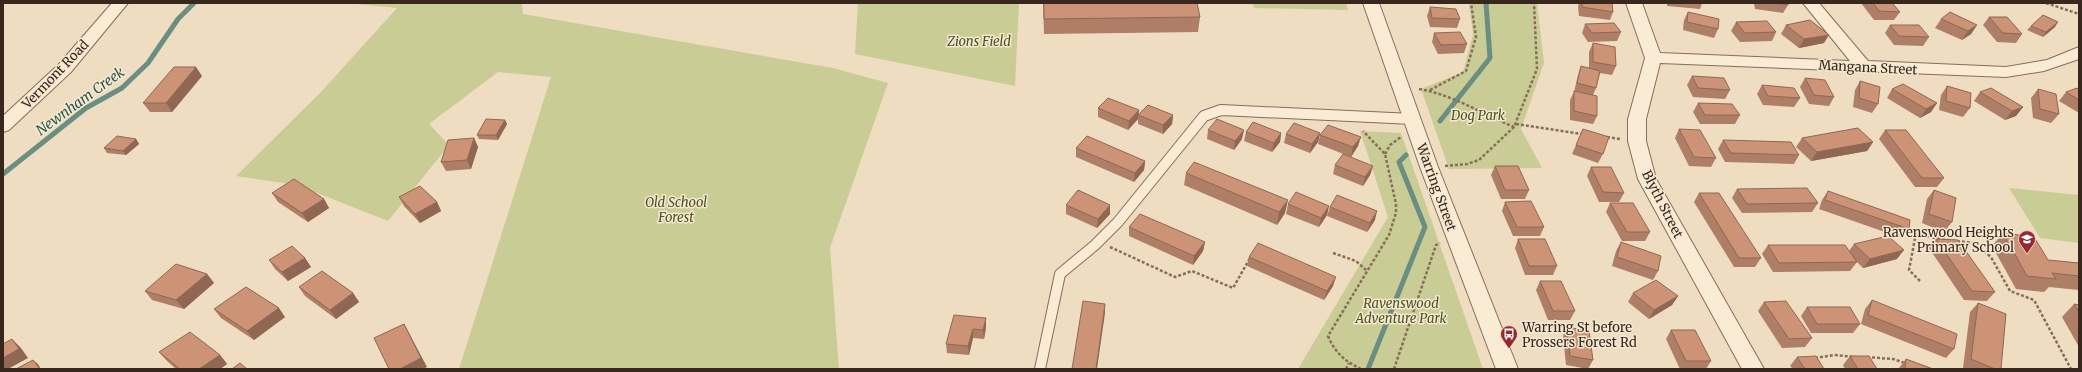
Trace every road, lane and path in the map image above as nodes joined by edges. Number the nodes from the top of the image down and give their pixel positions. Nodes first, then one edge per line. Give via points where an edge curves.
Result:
1 (120, 3) edge
2 (1371, 3) edge
3 (1471, 3) edge
4 (1534, 3) edge
5 (1634, 3) edge
6 (1811, 3) edge
7 (2046, 3) edge
8 (2079, 14) edge
9 (2079, 52) edge
10 (1653, 58) junction
11 (1862, 66) junction
12 (1402, 88) junction
13 (1429, 90) junction
14 (1356, 116) junction
15 (1414, 124) junction
16 (3, 126) edge
17 (1515, 126) junction
18 (1590, 135) edge
19 (1606, 137) edge
20 (1637, 141) junction
21 (1384, 154) junction
22 (1429, 167) junction
23 (1904, 222) edge
24 (1916, 233) junction
25 (1455, 234) junction
26 (1099, 241) junction
27 (1254, 251) edge
28 (1333, 253) dead end
29 (1367, 271) junction
30 (1920, 280) dead end
31 (1855, 356) junction
32 (1860, 359) edge
33 (1349, 363) junction
34 (1818, 363) edge
35 (1912, 366) edge
36 (1040, 369) edge
37 (1346, 369) edge
38 (1361, 369) edge
39 (1394, 369) edge
40 (1507, 369) edge
41 (1753, 369) edge
42 (2071, 369) edge

1 - 16 street, Vermont Road via 65,68
2 - 12 street, Warring Street
3 - 13 path via 1476,37 1466,71
4 - 17 path via 1537,69
5 - 10 street
6 - 11 street
7 - 8 path
9 - 11 street, Mangana Street via 2067,59 2039,68 2006,72
10 - 11 street, Mangana Street
10 - 20 street, Blyth Street via 1637,119
12 - 13 path
12 - 15 street, Warring Street
13 - 17 path via 1463,103 1499,122
14 - 15 lane
14 - 21 path via 1362,130
14 - 26 lane via 1221,110 1212,112 1204,116 1118,222
15 - 21 path via 1390,145
15 - 22 street, Warring Street
17 - 18 path
17 - 22 path via 1479,160 1467,164
19 - 20 path
20 - 41 street, Blyth Street via 1647,179
21 - 29 path via 1396,213 1389,235
22 - 25 street, Warring Street
23 - 24 path
24 - 30 path via 1909,270
24 - 42 path via 1939,239 1974,243 1991,257 2010,291 2034,300
25 - 39 path via 1436,245
25 - 40 street, Warring Street
26 - 27 path via 1175,278 1192,271 1233,288
26 - 36 lane via 1060,274
28 - 29 path via 1356,261
29 - 33 path via 1328,336 1332,348 1342,360
31 - 32 path
31 - 34 path via 1815,357
31 - 35 path via 1893,359
33 - 37 path
33 - 38 path

